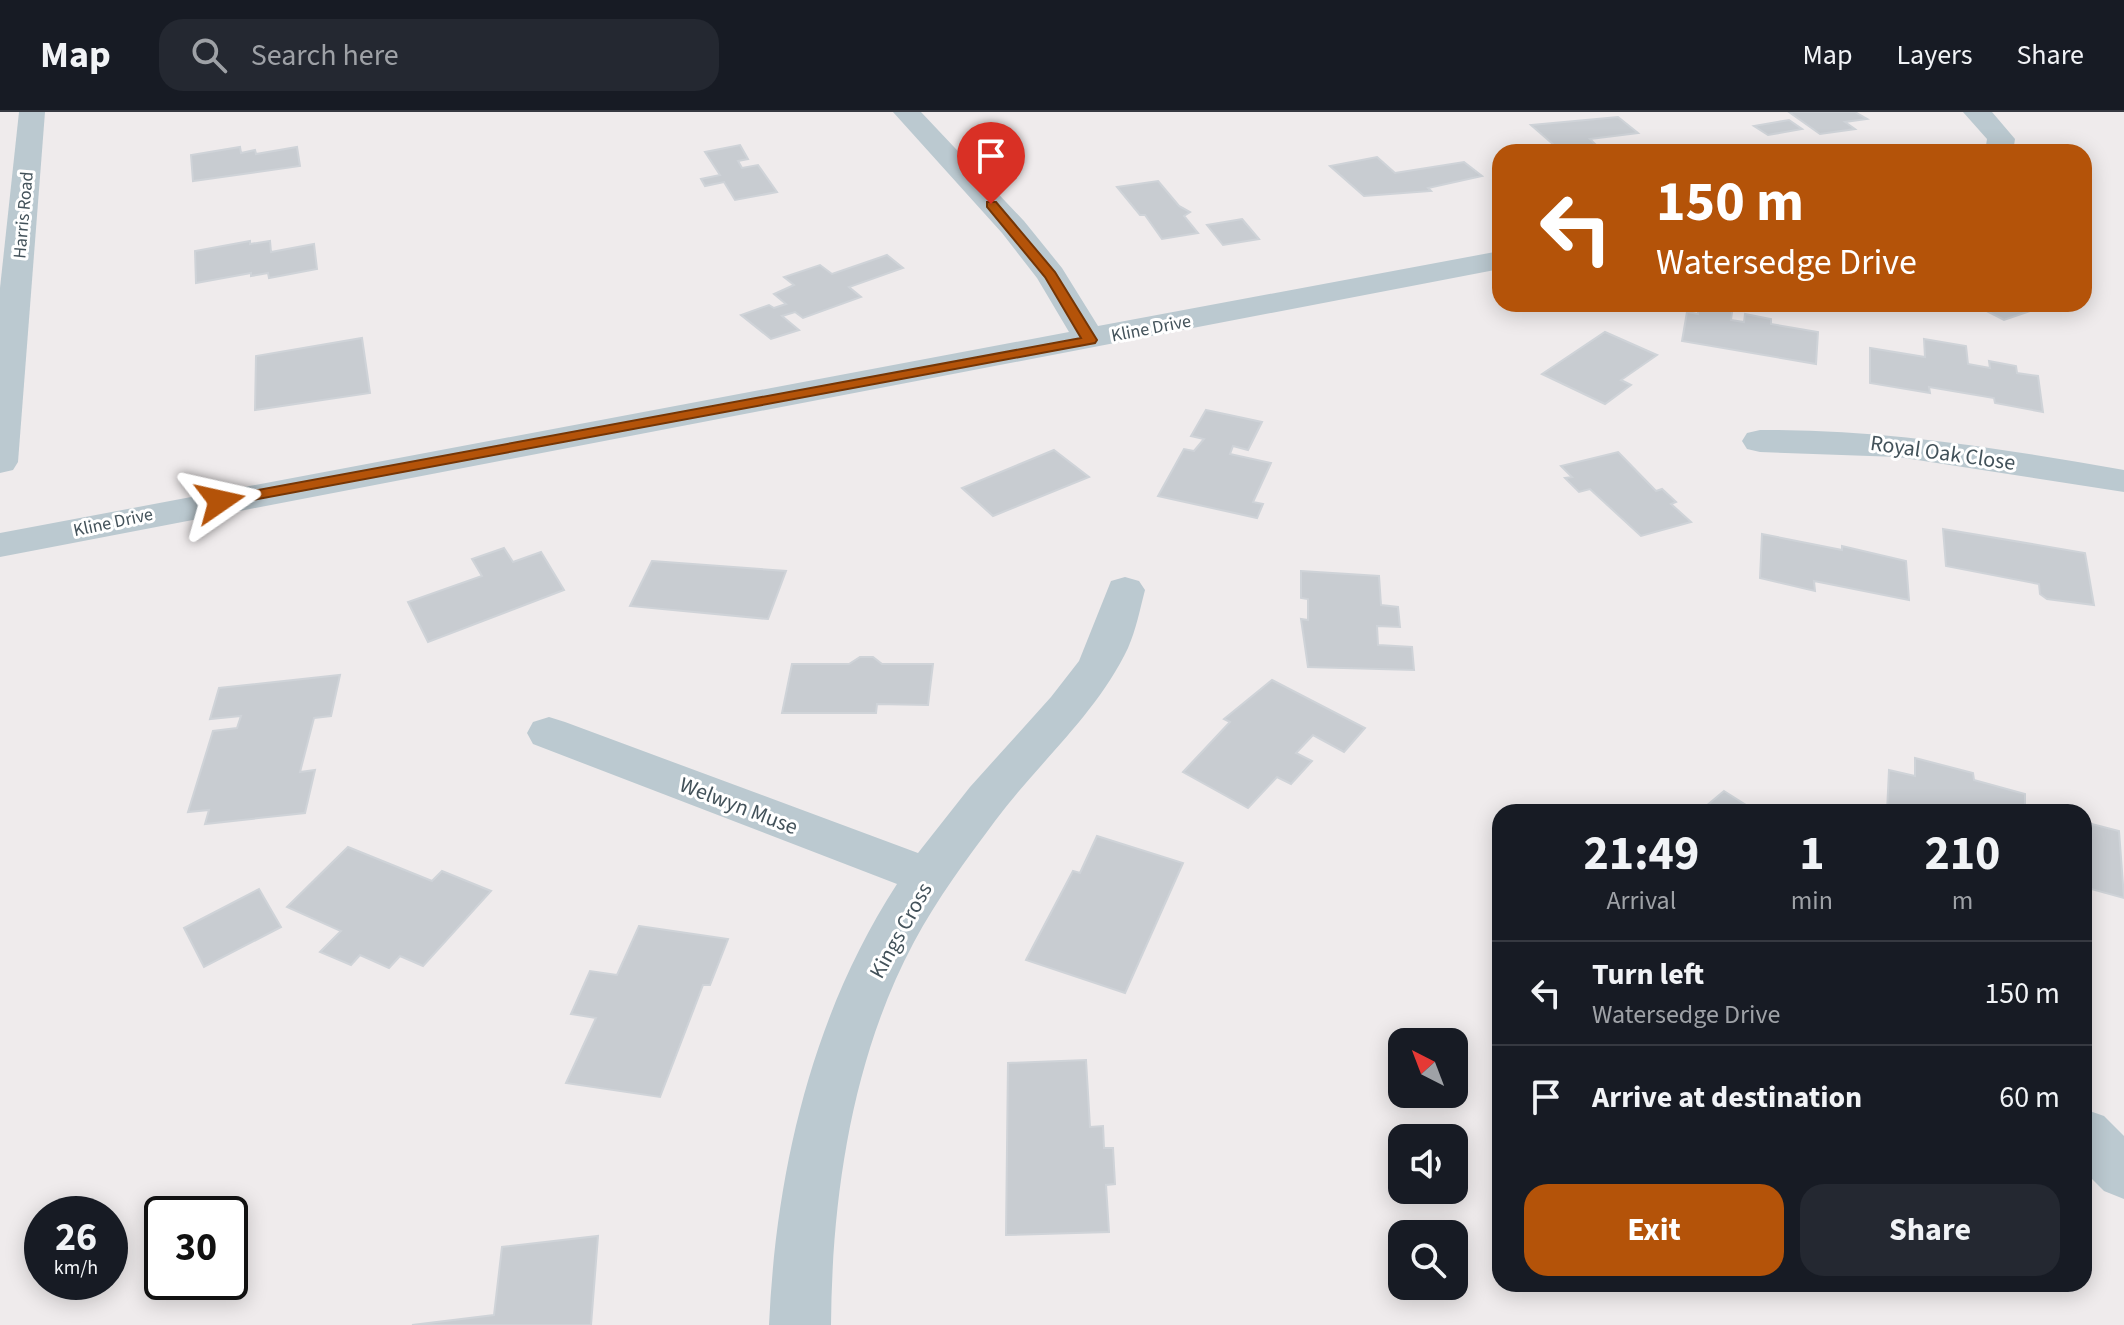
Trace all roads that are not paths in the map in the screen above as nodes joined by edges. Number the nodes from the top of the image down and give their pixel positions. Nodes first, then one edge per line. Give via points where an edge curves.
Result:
1 (32, 112) edge
2 (906, 112) edge
3 (1976, 112) edge
4 (2000, 144) edge
5 (1492, 262) edge
6 (1090, 340) junction
7 (1760, 441) dead end
8 (0, 462) edge
9 (2124, 481) edge
10 (0, 545) edge
11 (1125, 590) dead end
12 (549, 733) dead end
13 (929, 877) junction
14 (2092, 1142) edge
15 (2124, 1173) edge
16 (800, 1325) edge

1 - 8 street, Harris Road
2 - 6 street via 1013,227 1051,275
3 - 4 street
5 - 6 street, Kline Drive
6 - 10 street, Kline Drive
7 - 9 street, Royal Oak Close via 1904,444
11 - 13 street, Kings Cross via 1107,647 1077,695 987,797
12 - 13 street, Welwyn Muse
13 - 16 street, Kings Cross via 883,953 844,1050 816,1160
14 - 15 street

